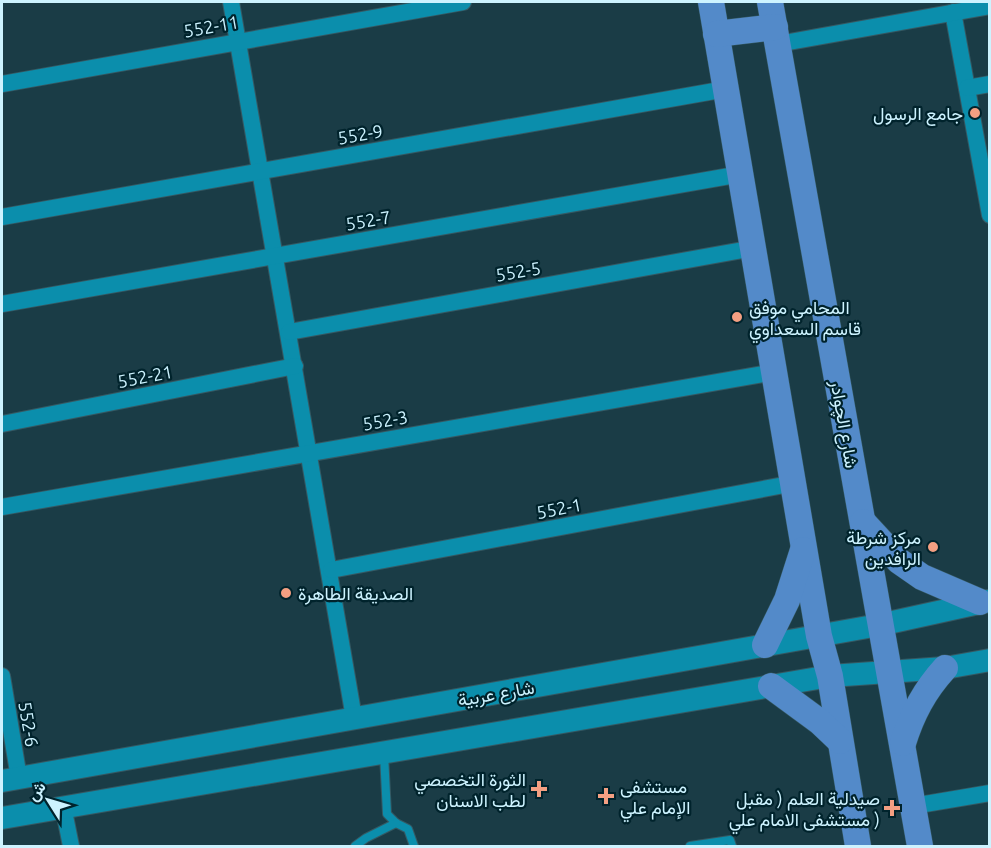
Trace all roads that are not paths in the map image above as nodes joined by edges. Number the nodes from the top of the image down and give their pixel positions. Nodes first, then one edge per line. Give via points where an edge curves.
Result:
1 (231, 2) edge
2 (463, 2) edge
3 (711, 2) edge
4 (770, 2) edge
5 (990, 6) edge
6 (954, 12) junction
7 (716, 34) junction
8 (776, 35) junction
9 (237, 42) junction
10 (2, 84) edge
11 (990, 84) edge
12 (967, 88) junction
13 (726, 89) junction
14 (261, 171) junction
15 (741, 174) junction
16 (989, 213) edge
17 (2, 217) edge
18 (753, 248) junction
19 (276, 256) junction
20 (2, 304) edge
21 (289, 332) junction
22 (295, 366) junction
23 (775, 372) junction
24 (2, 424) edge
25 (310, 453) junction
26 (795, 483) junction
27 (2, 507) edge
28 (863, 522) junction
29 (805, 544) junction
30 (331, 570) junction
31 (985, 601) edge
32 (879, 625) junction
33 (819, 636) junction
34 (765, 645) junction
35 (990, 660) edge
36 (945, 668) junction
37 (891, 670) junction
38 (2, 676) edge
39 (830, 676) junction
40 (771, 686) junction
41 (354, 718) junction
42 (840, 741) junction
43 (902, 746) junction
44 (384, 751) junction
45 (10, 780) edge
46 (990, 793) edge
47 (63, 806) junction
48 (913, 806) junction
49 (2, 818) edge
50 (396, 823) junction
51 (71, 846) edge
52 (355, 846) edge
53 (414, 846) edge
54 (690, 846) edge
55 (732, 846) edge
56 (858, 846) edge
57 (920, 846) edge

1 - 9 street
2 - 9 street, 552-11
3 - 7 main road
4 - 8 main road, شارع الچوادر
5 - 6 street
6 - 8 street
6 - 12 street
7 - 8 main road
7 - 13 main road
8 - 28 main road, شارع الچوادر
9 - 10 street, 552-11
9 - 14 street
11 - 12 street
12 - 16 street
13 - 14 street, 552-9
13 - 15 main road
14 - 17 street, 552-9
14 - 19 street
15 - 18 main road
15 - 19 street, 552-7
18 - 21 street, 552-5
18 - 23 main road
19 - 20 street, 552-7
19 - 21 street
21 - 22 street
22 - 24 street, 552-21
22 - 25 street
23 - 25 street, 552-3
23 - 26 main road
25 - 27 street, 552-3
25 - 30 street
26 - 29 main road
26 - 30 street, 552-1
28 - 31 main road via 898,561 922,577
28 - 32 main road, شارع الچوادر
29 - 33 main road
29 - 34 main road via 787,600
30 - 41 street
31 - 32 main road, شارع عربية
32 - 33 main road, شارع عربية
32 - 37 main road, شارع الچوادر
33 - 34 main road, شارع عربية
33 - 39 main road
34 - 41 main road, شارع عربية
35 - 36 main road
36 - 37 main road
36 - 43 main road via 927,688 910,718
37 - 39 main road
37 - 43 main road, شارع الچوادر
38 - 45 street, 552-6
39 - 40 main road
39 - 42 main road
40 - 42 main road
40 - 44 main road
41 - 45 main road, شارع عربية
42 - 56 main road
43 - 48 main road, شارع الچوادر
44 - 47 main road
44 - 50 lane via 387,814
46 - 48 street
47 - 49 main road
47 - 51 street
48 - 57 main road, شارع الچوادر
50 - 52 lane
50 - 53 lane via 408,829
54 - 55 lane via 730,840

